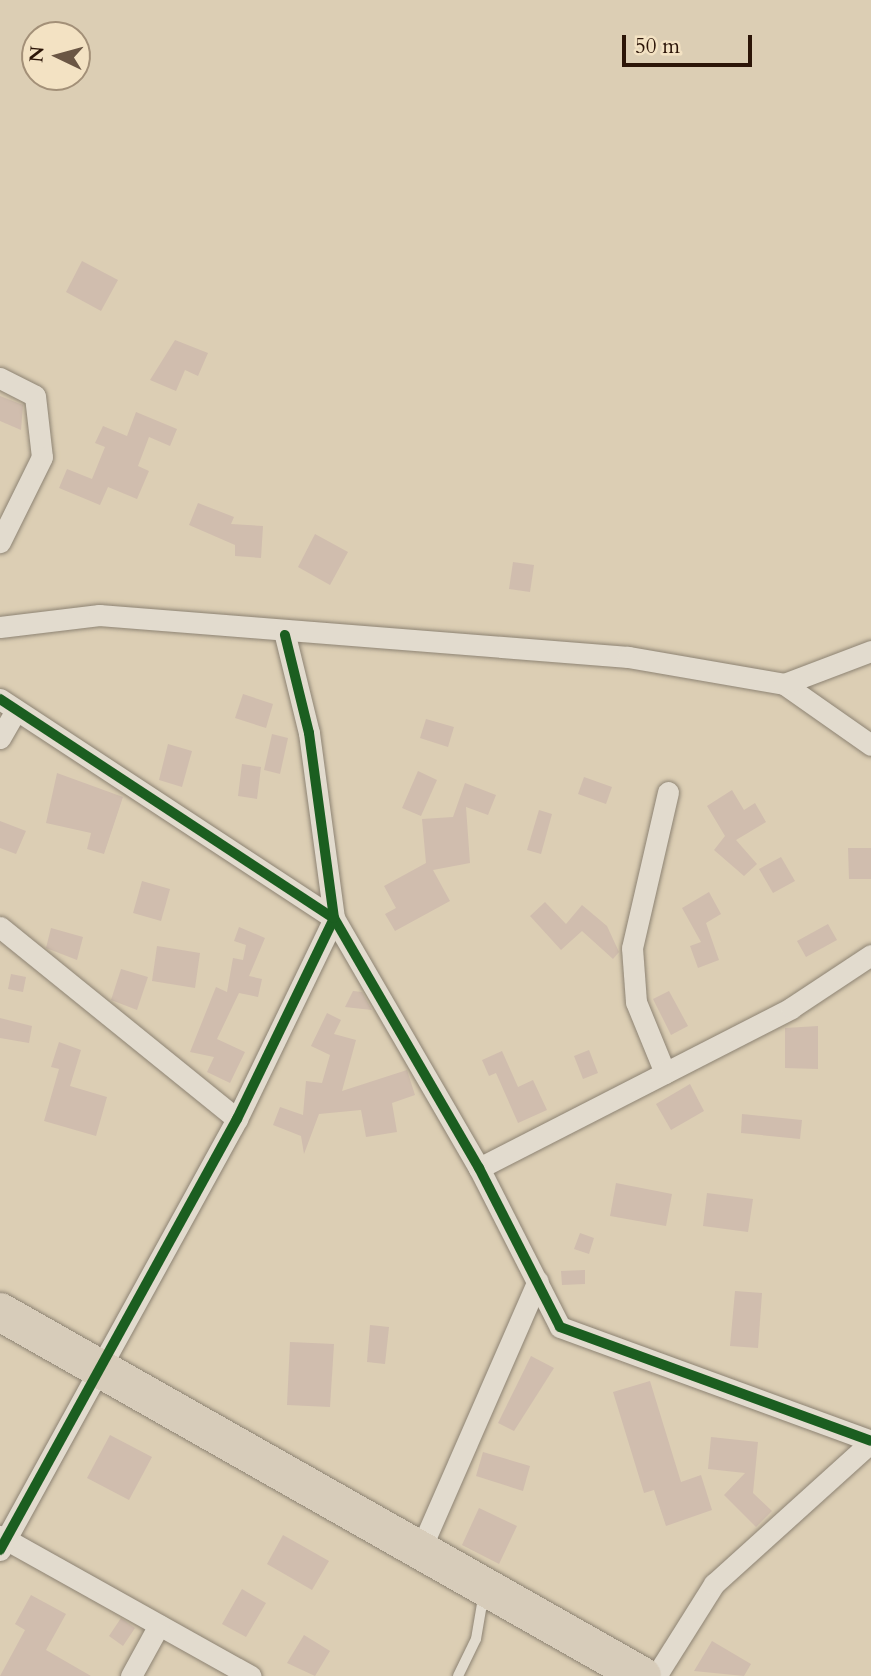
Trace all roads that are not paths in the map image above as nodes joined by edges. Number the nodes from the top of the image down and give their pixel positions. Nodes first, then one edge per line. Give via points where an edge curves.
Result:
1 (0, 378) edge
2 (0, 542) edge
3 (0, 627) edge
4 (285, 635) junction
5 (871, 651) edge
6 (784, 684) junction
7 (7, 705) edge
8 (0, 738) edge
9 (871, 745) edge
10 (668, 792) dead end
11 (334, 918) junction
12 (0, 927) edge
13 (871, 955) edge
14 (665, 1073) junction
15 (237, 1119) junction
16 (479, 1168) junction
17 (538, 1281) junction
18 (0, 1312) edge
19 (102, 1370) junction
20 (871, 1442) edge
21 (2, 1542) edge
22 (422, 1546) junction
23 (488, 1583) junction
24 (159, 1625) junction
25 (131, 1676) edge
26 (251, 1676) edge
27 (458, 1676) edge
28 (642, 1676) edge
29 (656, 1676) edge

1 - 2 street via 35,396 41,457
3 - 4 street via 99,615
4 - 6 street via 628,657
4 - 11 street via 309,733
5 - 6 street
6 - 9 street
7 - 8 street
7 - 11 street
10 - 14 street via 632,948 636,1002
11 - 15 street
11 - 16 street
12 - 15 street
13 - 14 street via 792,1008
14 - 16 street
15 - 19 street
16 - 17 street
17 - 20 street via 560,1327 572,1335
17 - 22 street
18 - 19 highway
19 - 21 street
19 - 22 highway
20 - 29 street via 714,1584
21 - 24 street
22 - 23 highway
23 - 27 lane via 476,1611 475,1639
23 - 28 highway
24 - 25 street
24 - 26 street

